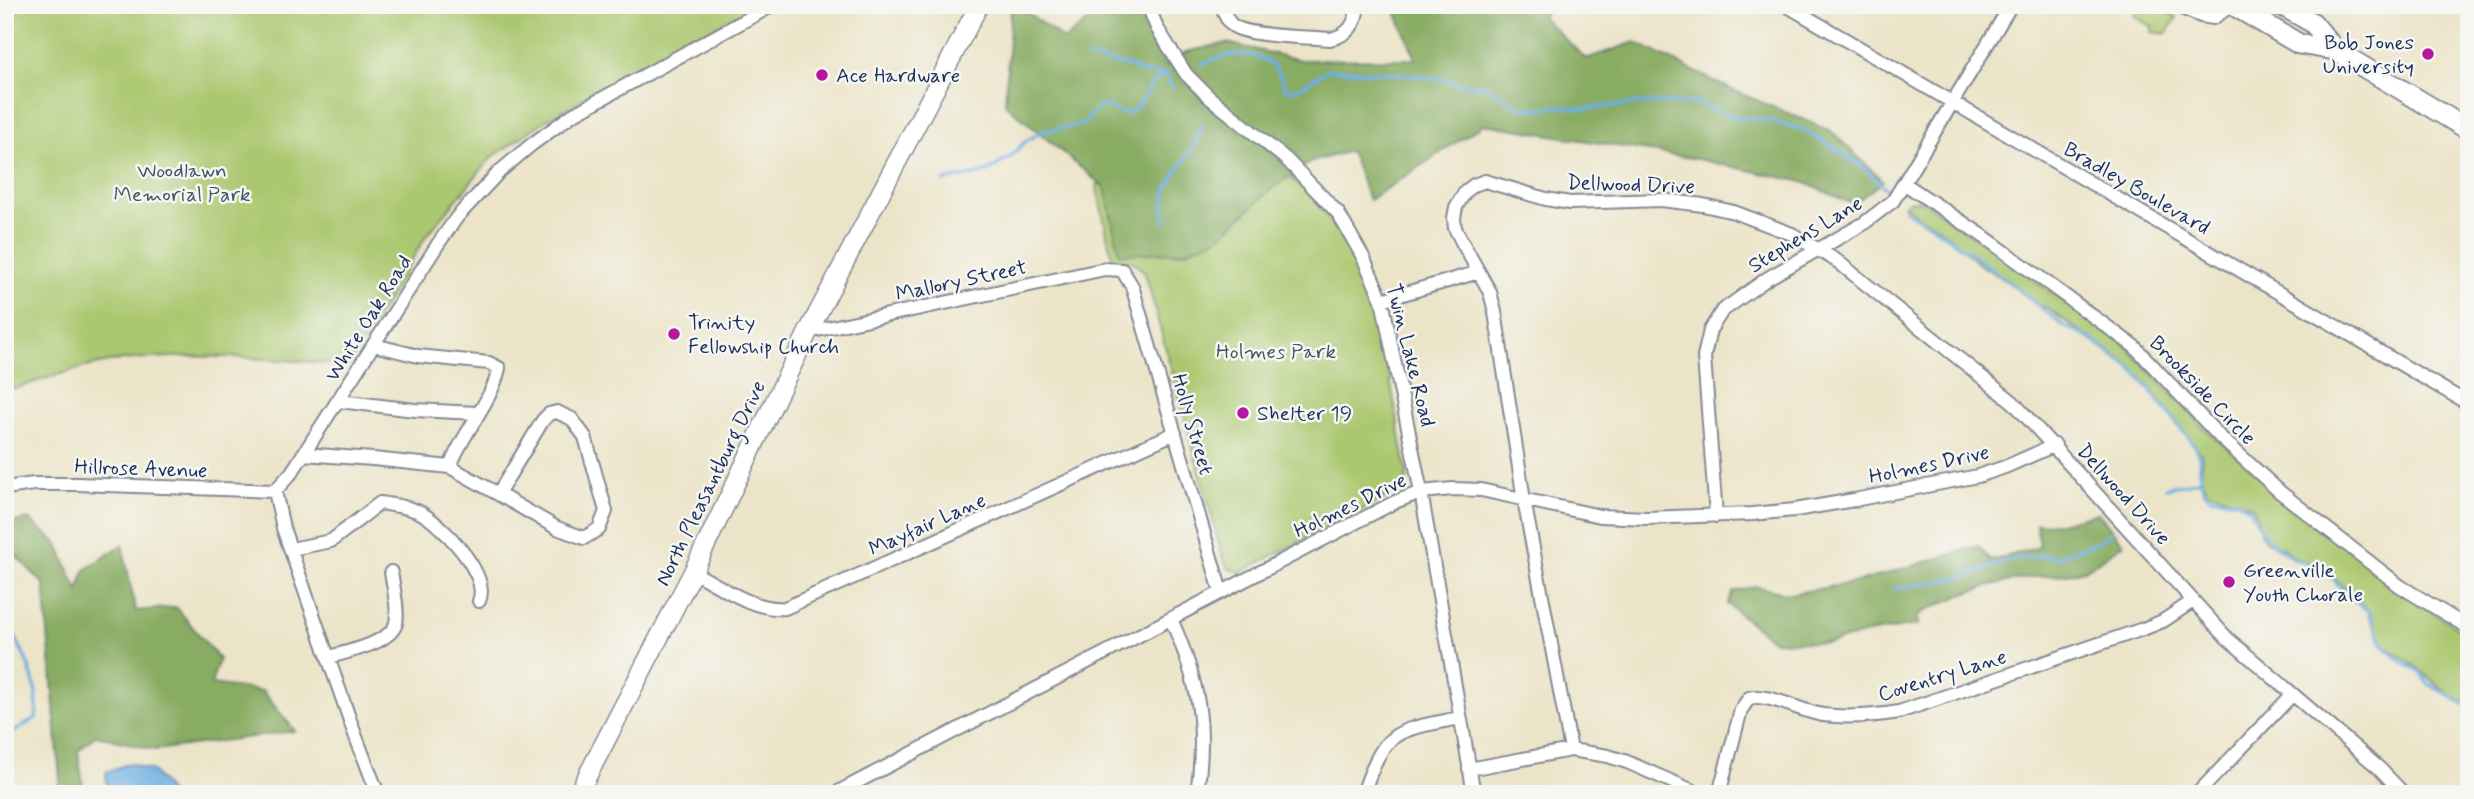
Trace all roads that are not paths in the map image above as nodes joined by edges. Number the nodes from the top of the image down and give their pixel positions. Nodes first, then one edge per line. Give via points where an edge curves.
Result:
1 (773, 5) edge
2 (979, 5) edge
3 (1148, 5) edge
4 (1222, 5) edge
5 (1358, 5) edge
6 (1786, 5) edge
7 (2011, 5) edge
8 (2174, 5) edge
9 (2232, 5) edge
10 (2281, 5) edge
11 (2335, 50) junction
12 (1953, 103) junction
13 (2469, 130) edge
14 (1905, 184) junction
15 (1818, 249) junction
16 (1122, 270) joint
17 (1479, 272) junction
18 (1382, 300) junction
19 (808, 332) junction
20 (374, 345) junction
21 (338, 401) junction
22 (2469, 404) edge
23 (477, 413) junction
24 (1175, 433) junction
25 (2055, 446) junction
26 (303, 454) junction
27 (450, 467) junction
28 (5, 488) edge
29 (275, 491) junction
30 (1421, 492) junction
31 (498, 494) junction
32 (1524, 500) junction
33 (1716, 516) junction
34 (291, 549) junction
35 (391, 572) dead end
36 (693, 572) junction
37 (1221, 592) junction
38 (479, 601) dead end
39 (2193, 601) junction
40 (1171, 619) junction
41 (2469, 628) edge
42 (329, 657) junction
43 (2292, 695) junction
44 (1460, 718) junction
45 (1571, 750) junction
46 (1469, 769) junction
47 (378, 794) edge
48 (578, 794) edge
49 (834, 794) edge
50 (1196, 794) edge
51 (1363, 794) edge
52 (1474, 794) edge
53 (1700, 794) edge
54 (1719, 794) edge
55 (2197, 794) edge
56 (2404, 794) edge

1 - 20 street, White Oak Road via 572,115 515,157 457,218
2 - 19 main road, North Pleasantburg Drive
3 - 18 street, Twin Lake Road via 1186,74 1287,160 1338,213
4 - 5 street via 1236,28 1331,39 1350,30
6 - 12 street, Bradley Boulevard
7 - 12 street, Stephens Lane
8 - 9 street via 2213,18
9 - 11 main road via 2299,44
10 - 11 main road via 2313,23
11 - 13 main road
12 - 14 street, Stephens Lane
12 - 22 street, Bradley Boulevard
14 - 15 street, Stephens Lane via 1876,215
14 - 41 street, Brookside Circle via 2134,347 2280,492 2400,586
15 - 17 street, Dellwood Drive via 1770,225 1703,205 1661,200 1570,203 1485,181 1465,192 1454,218 1461,242
15 - 25 street, Dellwood Drive via 2014,402
15 - 33 street, Stephens Lane via 1722,312 1706,340 1704,374
16 - 19 street, Mallory Street via 1105,269
16 - 24 street, Holly Street via 1132,286
17 - 18 street
17 - 32 street, Dellwood Drive via 1495,313
18 - 30 street, Twin Lake Road
19 - 36 main road, North Pleasantburg Drive
20 - 21 street, White Oak Road
20 - 23 street via 418,356 496,365 495,382
21 - 23 street
21 - 26 street, White Oak Road
23 - 27 street
24 - 36 street, Mayfair Lane via 785,608 760,606
24 - 37 street, Holly Street
25 - 33 street, Holmes Drive via 1978,476 1795,510
25 - 39 street, Dellwood Drive
26 - 27 street
26 - 29 street, White Oak Road
27 - 31 street
28 - 29 street, Hillrose Avenue via 66,484
29 - 34 street
30 - 32 street, Holmes Drive via 1480,490
30 - 37 street, Holmes Drive
30 - 44 street, Twin Lake Road
31 - 31 street via 579,538 597,532 604,521 606,511 585,437 562,413 549,414 543,420
32 - 33 street, Holmes Drive via 1600,516
32 - 45 street, Dellwood Drive
34 - 38 street via 331,541 380,503 405,507 428,517 453,539 481,587
34 - 42 street
35 - 42 street via 396,618 391,632 381,640
36 - 48 main road, North Pleasantburg Drive
37 - 40 street, Holmes Drive
39 - 43 street, Dellwood Drive
39 - 54 street, Coventry Lane via 2143,629 1899,712 1824,715 1761,697 1749,698 1741,710
40 - 49 street, Holmes Drive
40 - 50 street via 1194,676 1201,716
42 - 47 street
43 - 55 street
43 - 56 street, Dellwood Drive
44 - 46 street, Twin Lake Road
44 - 51 street via 1418,726 1385,743
45 - 46 street
45 - 53 street via 1627,762
46 - 52 street, Twin Lake Road

